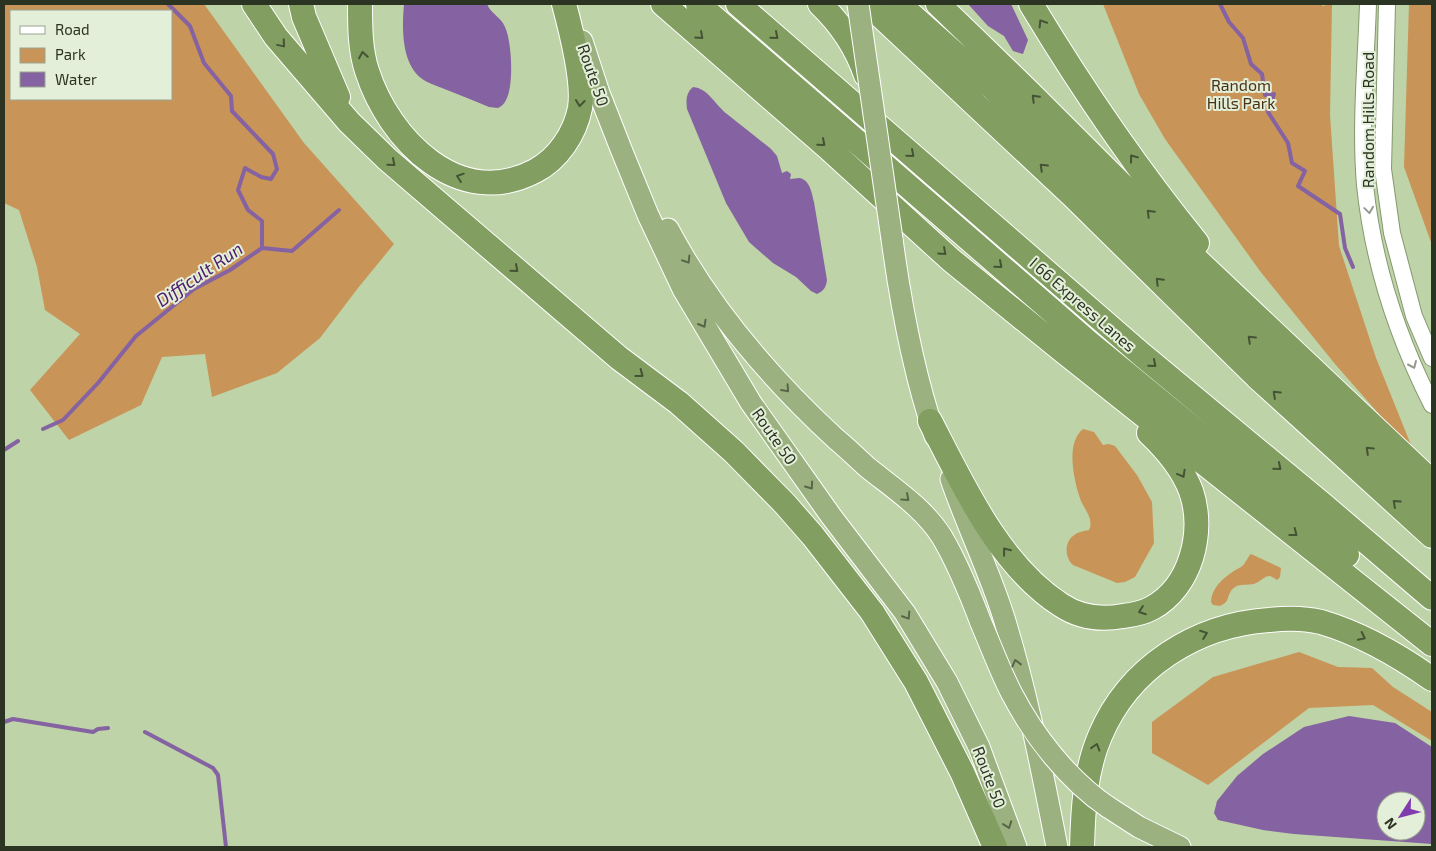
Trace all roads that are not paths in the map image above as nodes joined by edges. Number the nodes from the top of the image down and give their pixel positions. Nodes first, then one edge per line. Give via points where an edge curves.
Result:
1 (254, 4) edge
2 (301, 4) edge
3 (360, 4) edge
4 (564, 4) edge
5 (573, 4) edge
6 (663, 4) edge
7 (698, 4) edge
8 (738, 4) edge
9 (858, 4) edge
10 (868, 4) edge
11 (899, 4) edge
12 (938, 4) edge
13 (1031, 4) edge
14 (1368, 4) edge
15 (1386, 4) edge
16 (825, 9) edge
17 (871, 90) junction
18 (599, 93) junction
19 (349, 122) junction
20 (1274, 331) junction
21 (1063, 351) junction
22 (1432, 358) edge
23 (1432, 405) edge
24 (930, 422) junction
25 (1432, 482) edge
26 (1432, 510) edge
27 (1432, 536) edge
28 (1432, 598) edge
29 (1432, 627) edge
30 (1432, 644) edge
31 (1432, 679) edge
32 (994, 847) edge
33 (1016, 847) edge
34 (1057, 847) edge
35 (1082, 847) edge
36 (1180, 847) edge

1 -> 19 highway via 276,37
2 - 19 highway
4 -> 3 highway via 580,86 580,109 576,122 552,160 527,175 498,183 469,180 439,168 394,125 376,97 366,69 360,34
5 - 18 highway, Route 50 via 584,51
6 -> 21 highway via 951,260
7 -> 29 highway via 1089,343
8 -> 28 highway, I 66 Express Lanes via 1141,354
9 - 17 highway, bridge
27 -> 10 highway via 1257,377 1065,189
26 -> 11 highway via 992,87
20 -> 12 highway via 1200,263
20 -> 13 highway via 1187,230 1121,142
14 -> 23 street, Random Hills Road via 1363,140 1371,227 1396,324
15 - 22 street, Random Hills Road via 1384,169 1395,242 1414,316
16 - 17 highway, bridge via 856,50
17 - 24 highway, bridge via 900,295
18 -> 33 highway, Route 50 via 682,289 752,403 906,613 947,682 979,747
18 -> 36 highway, bridge via 672,237 719,308 795,400 923,514 941,536 964,580 1012,693 1047,747 1080,786 1139,827
19 -> 32 highway via 465,227 619,358 679,403 785,504 841,570 893,644 938,723
20 - 25 highway
21 -> 24 highway via 1097,390 1154,437 1181,471 1191,492 1196,534 1186,570 1178,585 1152,608 1109,619 1085,616 1062,606 1042,591 1002,547 980,514
21 -> 30 highway
34 -> 24 highway via 1004,618
35 -> 31 highway via 1084,795 1100,736 1122,695 1136,680 1174,648 1194,638 1247,621 1288,618 1320,622 1358,634

